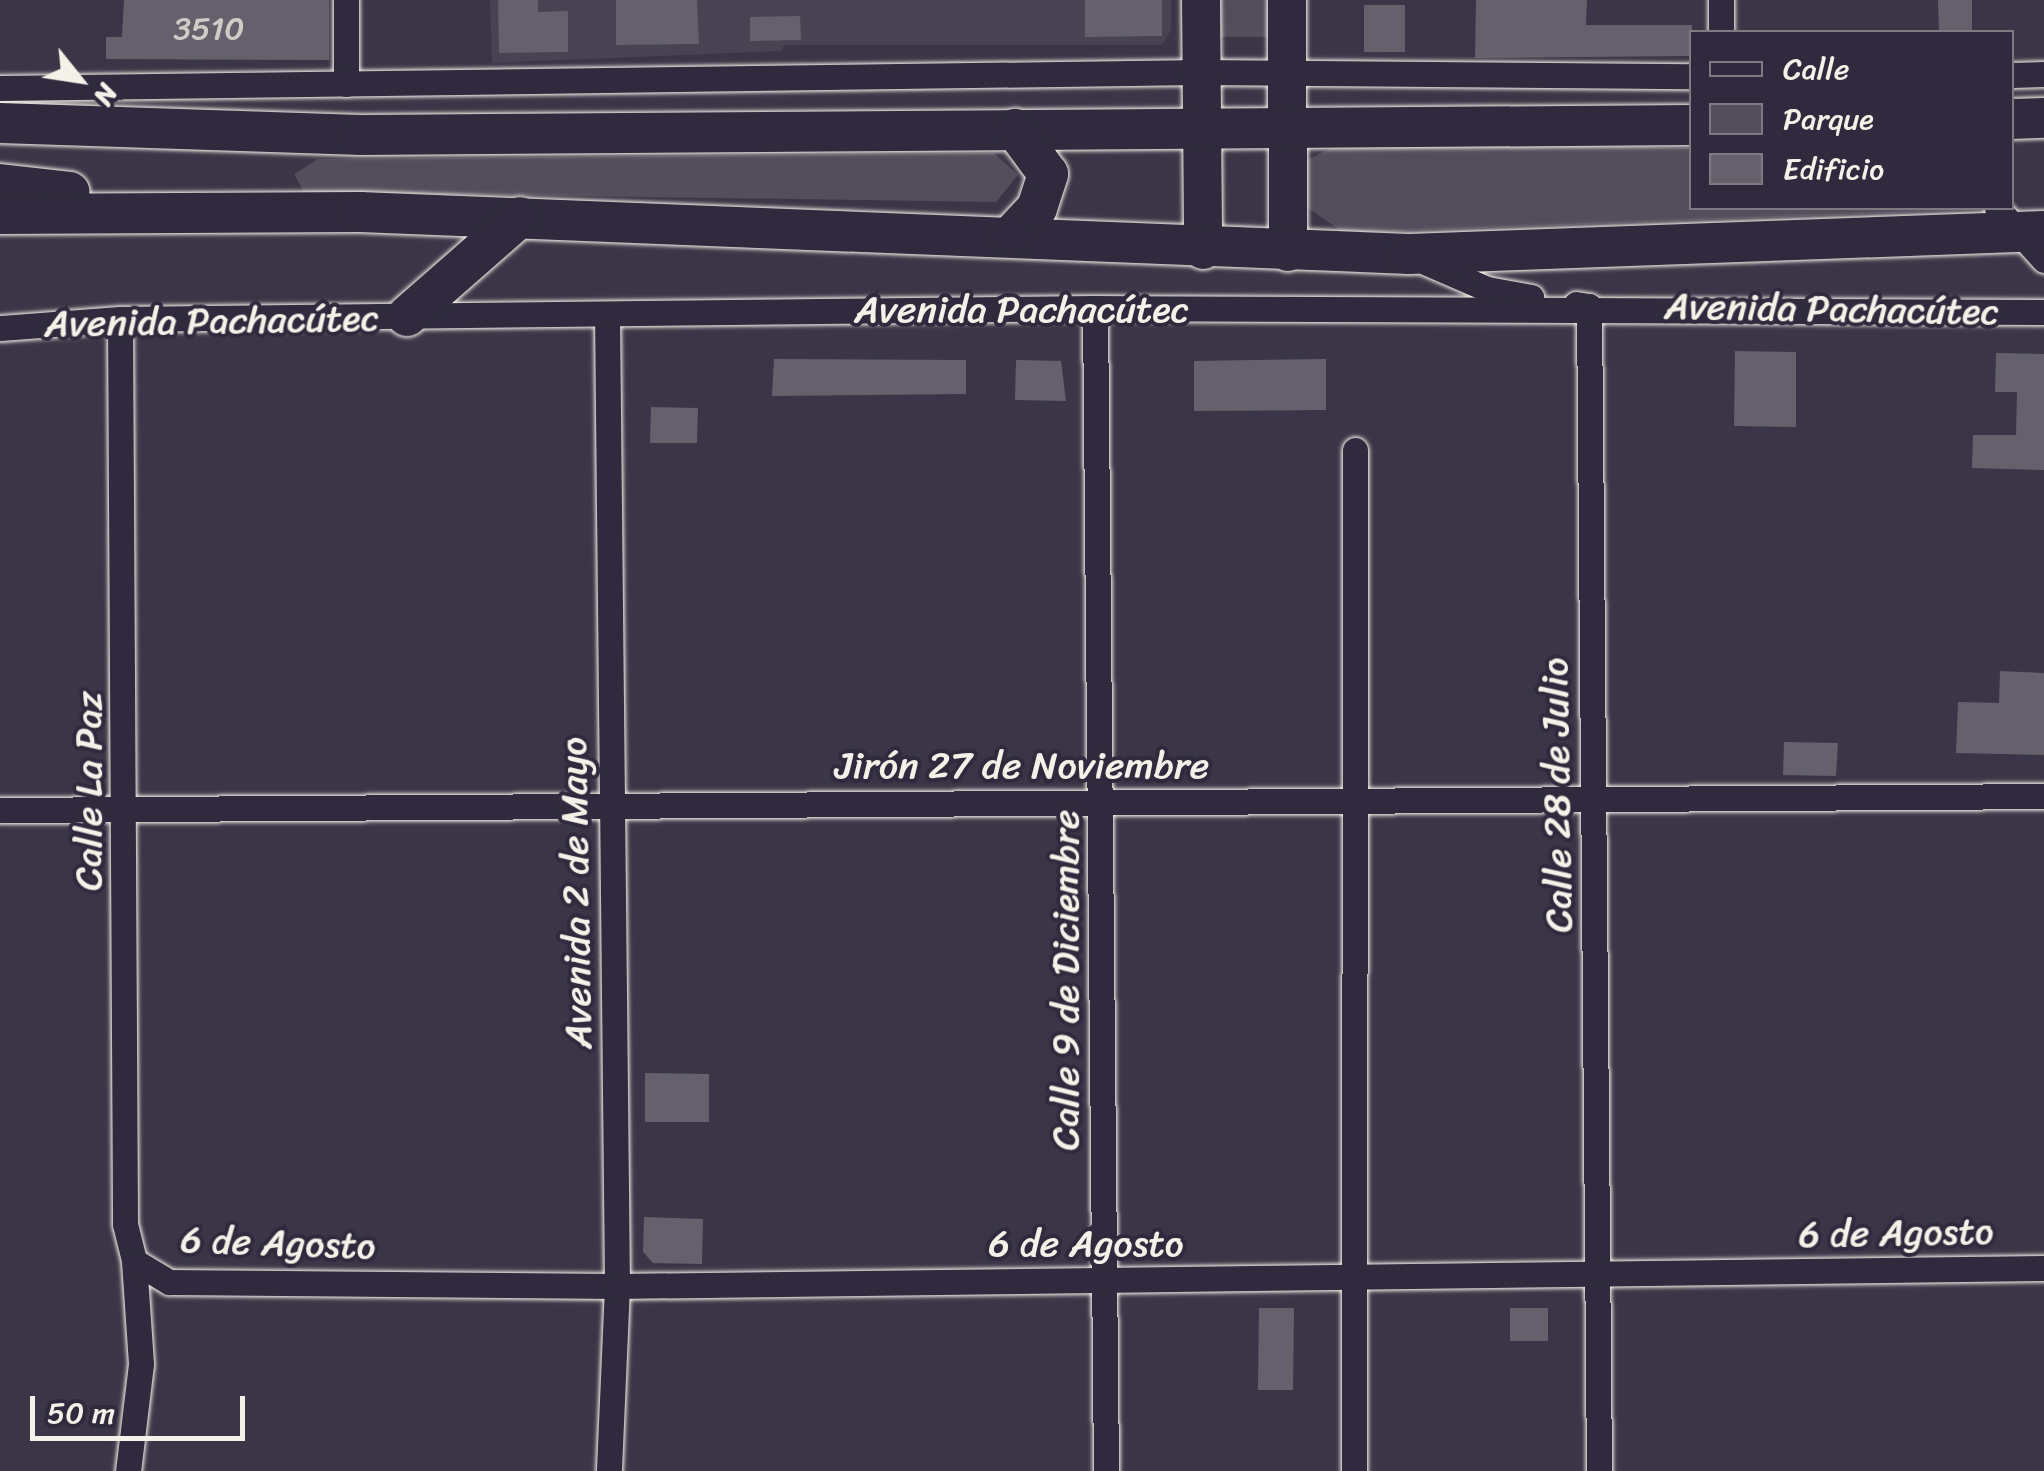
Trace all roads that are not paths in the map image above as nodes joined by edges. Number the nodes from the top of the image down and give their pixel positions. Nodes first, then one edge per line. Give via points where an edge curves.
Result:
1 (346, 0) edge
2 (1201, 0) edge
3 (1287, 0) edge
4 (1721, 0) edge
5 (1721, 30) edge
6 (1287, 71) junction
7 (1201, 72) junction
8 (2014, 74) edge
9 (2044, 74) edge
10 (1689, 76) edge
11 (346, 84) junction
12 (0, 88) edge
13 (2044, 118) edge
14 (2014, 119) edge
15 (0, 124) edge
16 (1286, 124) junction
17 (1689, 125) edge
18 (1202, 127) junction
19 (1015, 128) junction
20 (241, 133) junction
21 (0, 152) edge
22 (0, 184) edge
23 (218, 210) junction
24 (0, 214) edge
25 (520, 217) junction
26 (2028, 232) edge
27 (1011, 236) junction
28 (1203, 250) junction
29 (1288, 252) junction
30 (1409, 254) junction
31 (1588, 306) junction
32 (1095, 308) junction
33 (2044, 312) edge
34 (607, 314) junction
35 (408, 316) junction
36 (120, 319) junction
37 (0, 328) edge
38 (1355, 450) dead end
39 (2044, 796) edge
40 (1594, 799) junction
41 (1354, 801) junction
42 (1102, 803) junction
43 (613, 805) junction
44 (127, 809) junction
45 (0, 810) edge
46 (134, 1261) junction
47 (2044, 1268) edge
48 (1598, 1275) junction
49 (1354, 1279) junction
50 (1105, 1281) junction
51 (617, 1286) junction
52 (128, 1471) edge
53 (609, 1471) edge
54 (1106, 1471) edge
55 (1354, 1471) edge
56 (1598, 1471) edge

1 - 11 street
2 - 7 street
3 - 6 street
4 - 5 street
6 - 7 street
6 - 10 street
6 - 16 street
7 - 11 street
7 - 18 street
8 - 9 street
11 - 12 street
13 - 14 main road
15 - 20 main road
16 - 17 main road
16 - 18 main road
16 - 29 street
18 - 19 main road
18 - 28 street
19 - 20 main road
19 - 27 main road via 1048,174 1037,208
20 - 21 main road
22 - 23 main road, Avenida Pachacútec
23 - 24 main road, Avenida Pachacútec
23 - 25 main road, Avenida Pachacútec
25 - 27 main road, Avenida Pachacútec
25 - 35 main road
26 - 30 main road, Avenida Pachacútec
27 - 28 main road, Avenida Pachacútec
28 - 29 main road, Avenida Pachacútec
29 - 30 main road, Avenida Pachacútec
30 - 31 street via 1487,289
31 - 32 street, Avenida Pachacútec
31 - 33 street, Avenida Pachacútec
31 - 40 street, Calle 28 de Julio
32 - 34 street, Avenida Pachacútec
32 - 42 street, Calle 9 de Diciembre
34 - 35 street, Avenida Pachacútec
34 - 43 street, Avenida 2 de Mayo
35 - 36 street, Avenida Pachacútec
36 - 37 street, Avenida Pachacútec
36 - 44 street, Calle La Paz
38 - 41 street
39 - 40 street, Jirón 27 de Noviembre
40 - 41 street, Jirón 27 de Noviembre
40 - 48 street, Calle 28 de Julio
41 - 42 street, Jirón 27 de Noviembre
41 - 49 street
42 - 43 street, Jirón 27 de Noviembre
42 - 50 street, Calle 9 de Diciembre
43 - 44 street, Jirón 27 de Noviembre
43 - 51 street, Avenida 2 de Mayo
44 - 45 street, Jirón 27 de Noviembre
44 - 46 street, Calle La Paz via 125,1224
46 - 51 street, 6 de Agosto via 169,1282
46 - 52 street, Calle La Paz via 141,1364
47 - 48 street, 6 de Agosto
48 - 49 street, 6 de Agosto
48 - 56 street, Calle 28 de Julio
49 - 50 street, 6 de Agosto
49 - 55 street
50 - 51 street, 6 de Agosto
50 - 54 street, Calle 9 de Diciembre
51 - 53 street, Avenida 2 de Mayo

